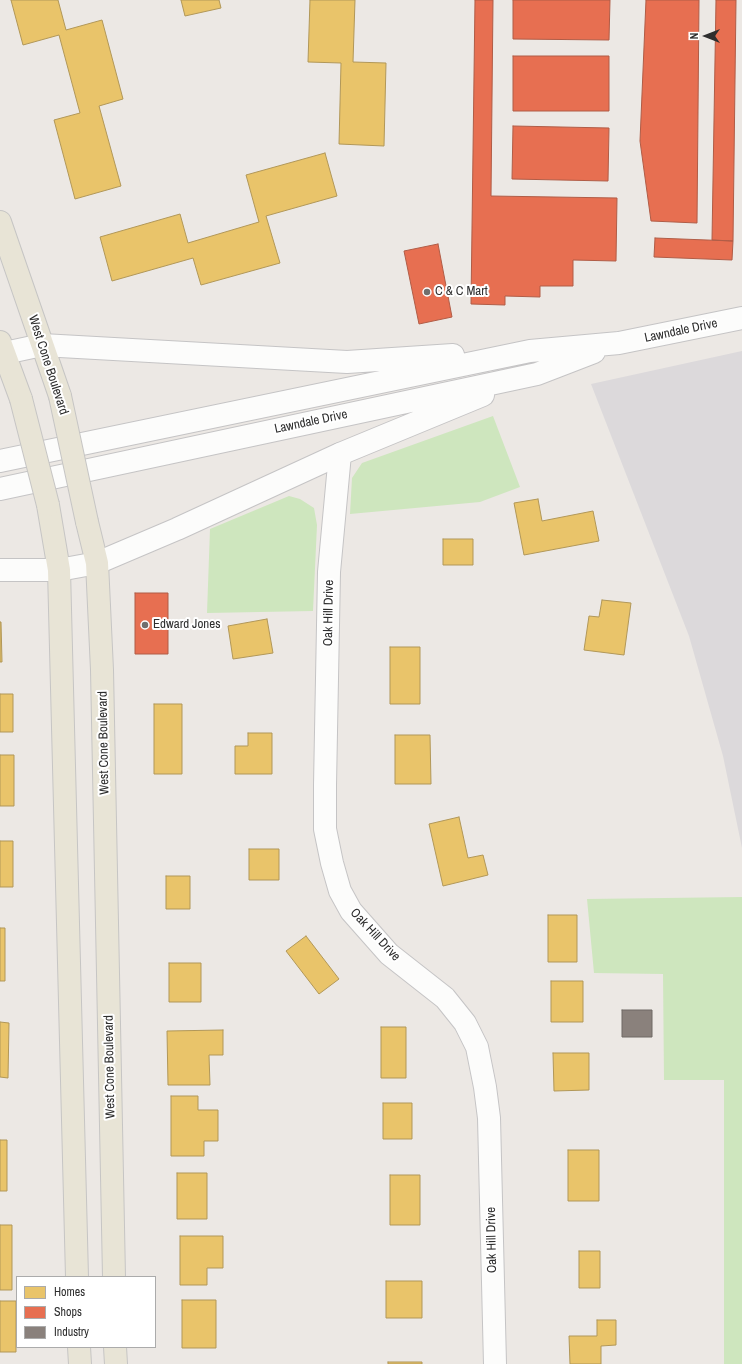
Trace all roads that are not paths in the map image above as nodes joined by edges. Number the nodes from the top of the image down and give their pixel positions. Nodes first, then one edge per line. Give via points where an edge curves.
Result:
1 (0, 222) edge
2 (742, 318) edge
3 (619, 343) junction
4 (42, 345) junction
5 (1, 350) edge
6 (530, 351) junction
7 (537, 374) junction
8 (340, 454) junction
9 (0, 461) edge
10 (0, 489) edge
11 (97, 563) junction
12 (0, 570) edge
13 (59, 570) junction
14 (77, 1276) edge
15 (114, 1276) edge
16 (79, 1348) edge
17 (115, 1348) edge
18 (80, 1364) edge
19 (116, 1364) edge
20 (495, 1364) edge

1 - 4 main road, West Cone Boulevard
2 - 3 main road, Lawndale Drive
3 - 6 main road, Lawndale Drive
3 - 7 main road, Lawndale Drive
4 - 5 main road
4 - 6 main road via 347,362
4 - 11 main road, West Cone Boulevard, bridge via 60,396
5 - 13 main road, bridge via 21,398 48,505
6 - 9 main road, Lawndale Drive
7 - 8 main road
7 - 10 main road, Lawndale Drive
8 - 11 main road
8 - 20 main road, Oak Hill Drive via 329,572 326,829 340,891 351,911 389,954 444,998 465,1022 477,1047 489,1118
11 - 13 main road
11 - 15 main road, West Cone Boulevard via 102,678
12 - 13 main road
13 - 14 main road
16 - 18 main road
17 - 19 main road

